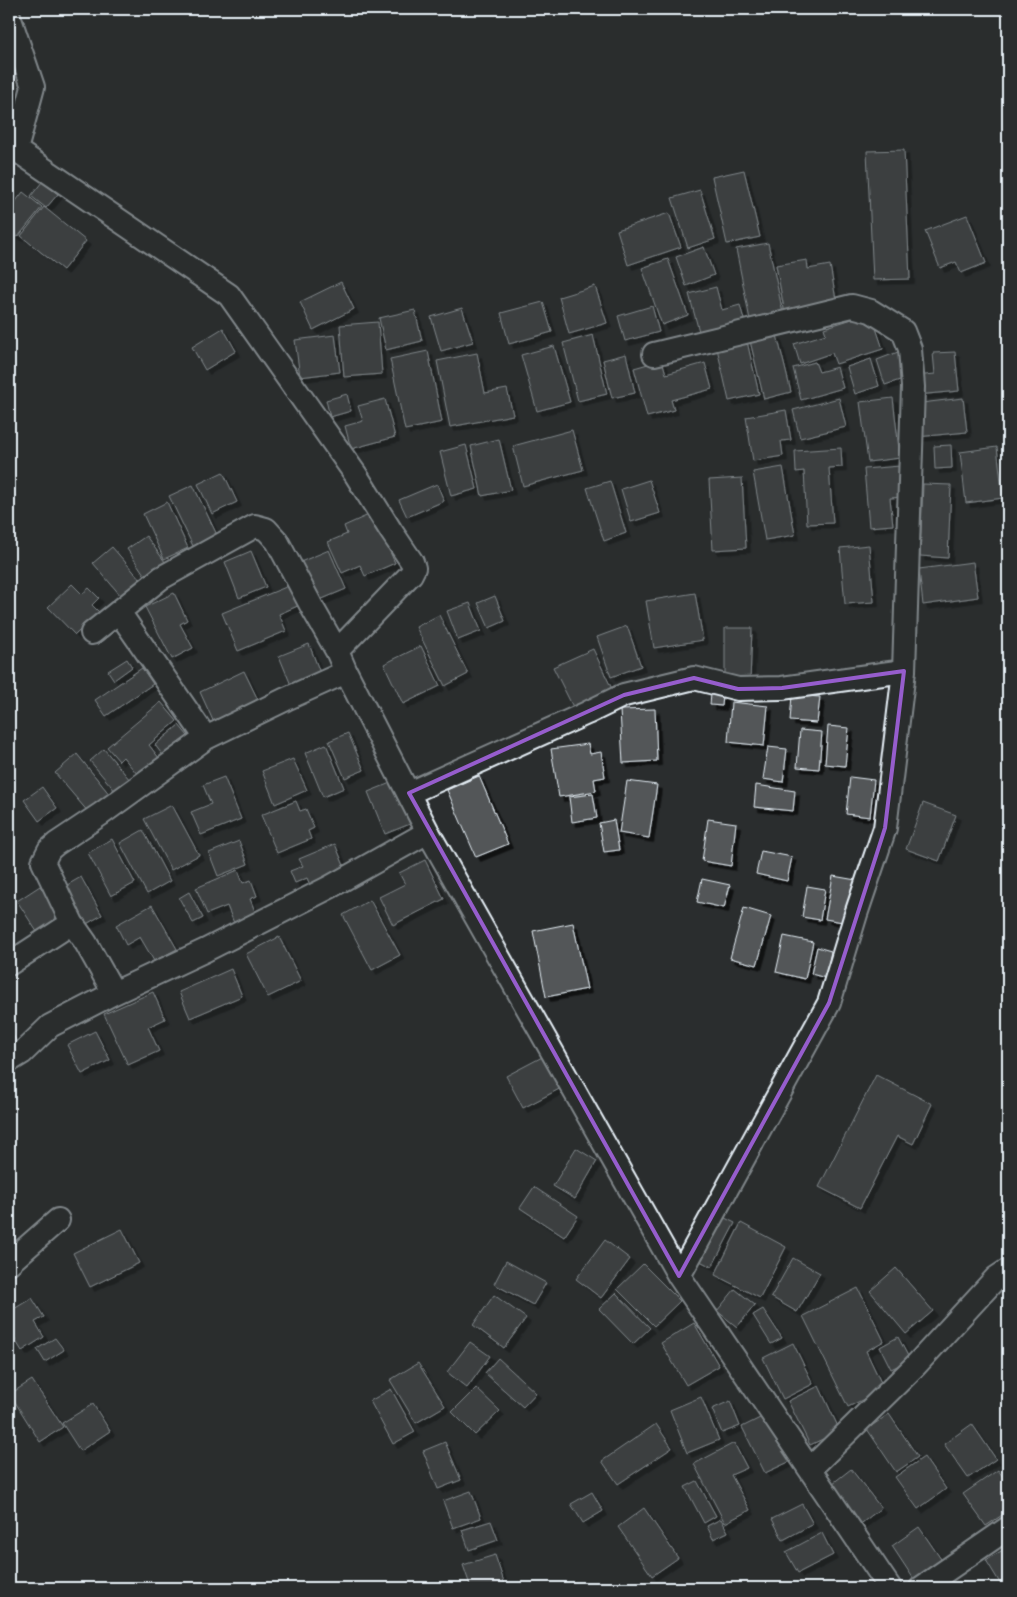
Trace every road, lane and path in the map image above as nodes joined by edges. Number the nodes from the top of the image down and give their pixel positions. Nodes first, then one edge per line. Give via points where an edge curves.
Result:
1 (9, 16) edge
2 (12, 150) edge
3 (654, 354) dead end
4 (119, 612) junction
5 (92, 633) dead end
6 (337, 650) junction
7 (904, 671) junction
8 (346, 672) junction
9 (206, 738) junction
10 (409, 793) junction
11 (428, 832) junction
12 (72, 922) junction
13 (9, 964) edge
14 (114, 993) junction
15 (9, 1061) edge
16 (58, 1220) dead end
17 (9, 1263) edge
18 (1008, 1270) edge
19 (678, 1276) junction
20 (810, 1469) junction
21 (1008, 1528) edge
22 (890, 1588) edge
23 (922, 1588) edge

1 - 2 street via 33,87
2 - 6 street via 229,295 356,475 414,568
3 - 7 street via 852,306 871,310 903,331 910,349 913,387
4 - 5 street
4 - 6 street via 161,578 255,526 266,529 277,541
4 - 9 street
6 - 8 street
7 - 10 street via 782,688 738,689 694,678 624,695
7 - 19 street via 885,828 829,1003
8 - 9 street
8 - 10 street
9 - 12 street via 50,850 43,862
10 - 11 street
11 - 14 street via 330,887
11 - 19 street
12 - 13 street
12 - 14 street
14 - 15 street via 50,1026
16 - 17 street
18 - 20 street via 996,1278 915,1366
19 - 20 street
20 - 22 street
21 - 23 street

